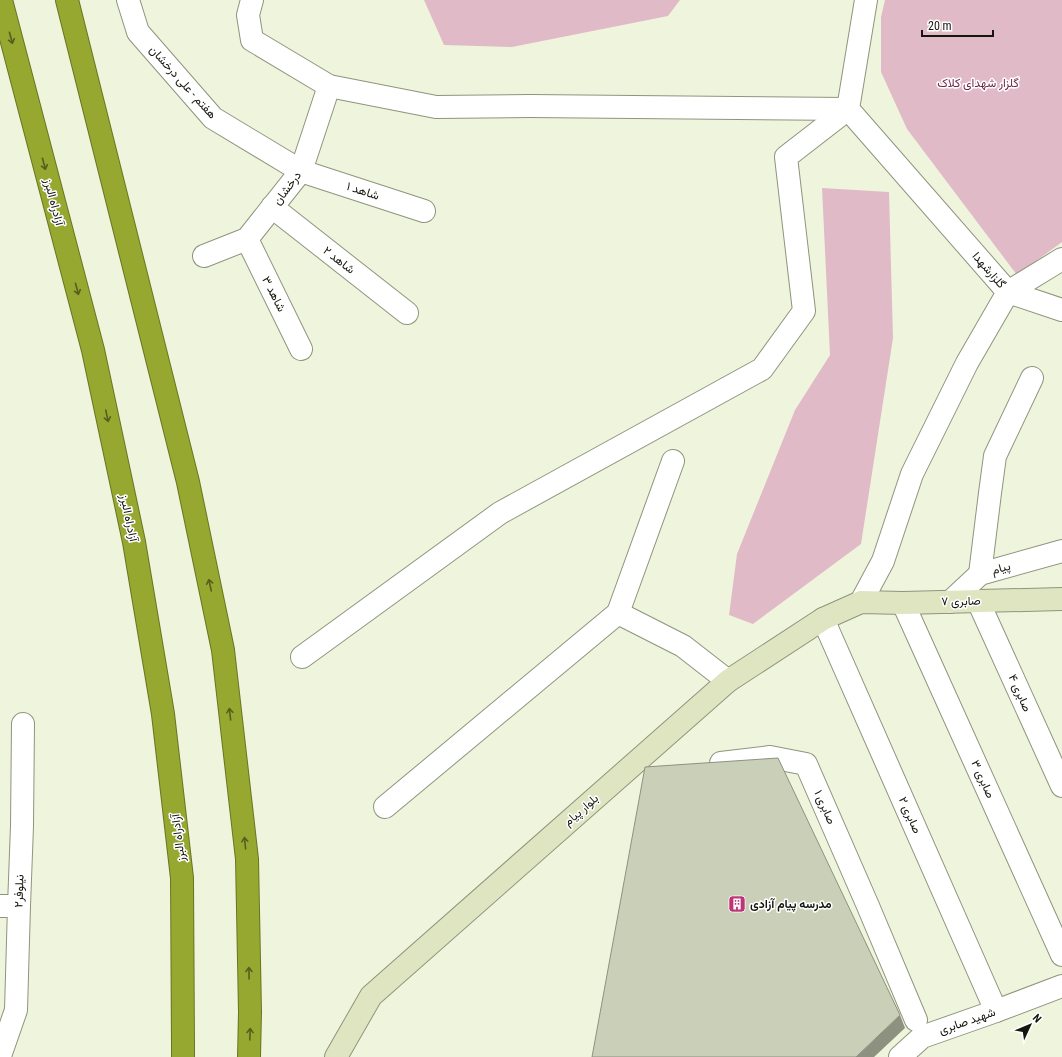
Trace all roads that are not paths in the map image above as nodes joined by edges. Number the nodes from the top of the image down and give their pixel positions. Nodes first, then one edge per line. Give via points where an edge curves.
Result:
1 (1, 0) edge
2 (67, 0) edge
3 (128, 0) edge
4 (252, 0) edge
5 (866, 0) edge
6 (329, 86) junction
7 (848, 109) junction
8 (301, 171) junction
9 (272, 207) junction
10 (424, 211) dead end
11 (246, 240) junction
12 (204, 256) dead end
13 (1062, 259) edge
14 (1008, 292) junction
15 (1062, 310) edge
16 (407, 313) dead end
17 (301, 349) dead end
18 (1032, 378) dead end
19 (673, 461) dead end
20 (1062, 551) edge
21 (980, 574) junction
22 (1062, 599) edge
23 (978, 601) junction
24 (861, 602) junction
25 (950, 602) junction
26 (903, 603) junction
27 (618, 613) junction
28 (823, 620) junction
29 (302, 657) dead end
30 (728, 681) junction
31 (23, 724) dead end
32 (700, 765) edge
33 (654, 770) edge
34 (622, 774) junction
35 (1062, 786) edge
36 (385, 807) dead end
37 (9, 906) edge
38 (1062, 955) edge
39 (1062, 986) edge
40 (8, 1010) edge
41 (996, 1011) junction
42 (916, 1020) dead end
43 (183, 1052) edge
44 (0, 1056) edge
45 (249, 1057) edge
46 (336, 1057) edge
47 (900, 1057) edge

1 -> 43 highway, آزادراه البرز via 93,350 134,542 163,714 182,878
45 -> 2 highway via 247,859 223,650 188,482
3 - 8 street, هفتم - علی درخشان via 138,32 213,118
4 - 6 street via 248,15 252,40
5 - 7 street
6 - 7 street via 436,107
6 - 8 street, درخشان
7 - 14 street, گلزارشهدا
7 - 29 street via 786,157 804,311 762,369 500,513
8 - 9 street, درخشان
8 - 10 street, شاهد ۱
9 - 11 street, درخشان
9 - 16 street, شاهد ۲
11 - 12 street
11 - 17 street, شاهد ۳
13 - 14 street
14 - 15 street
14 - 24 street, گلزارشهدا via 967,363 912,474 883,561
18 - 21 street via 995,456
19 - 27 street
20 - 21 street, پیام
21 - 25 street, پیام
22 - 23 street, صابری ۷
23 - 25 street, صابری ۷
23 - 35 street, صابری ۴
24 - 26 street, صابری ۷
24 - 28 street, بلوار پیام
25 - 26 street, صابری ۷
26 - 38 street, صابری ۳
27 - 30 street via 682,646
27 - 36 street
28 - 30 street, بلوار پیام
28 - 41 street, صابری ۲
30 - 34 street, بلوار پیام
31 - 37 street, ۲نیلوفر via 22,826
32 - 42 street, صابری ۱ via 770,757 806,764
33 - 34 street
34 - 46 street, بلوار پیام via 371,996
37 - 40 street, ۲نیلوفر
39 - 41 street, شهید صابری
40 - 44 street, ۲نیلوفر
41 - 47 street, شهید صابری via 922,1037

